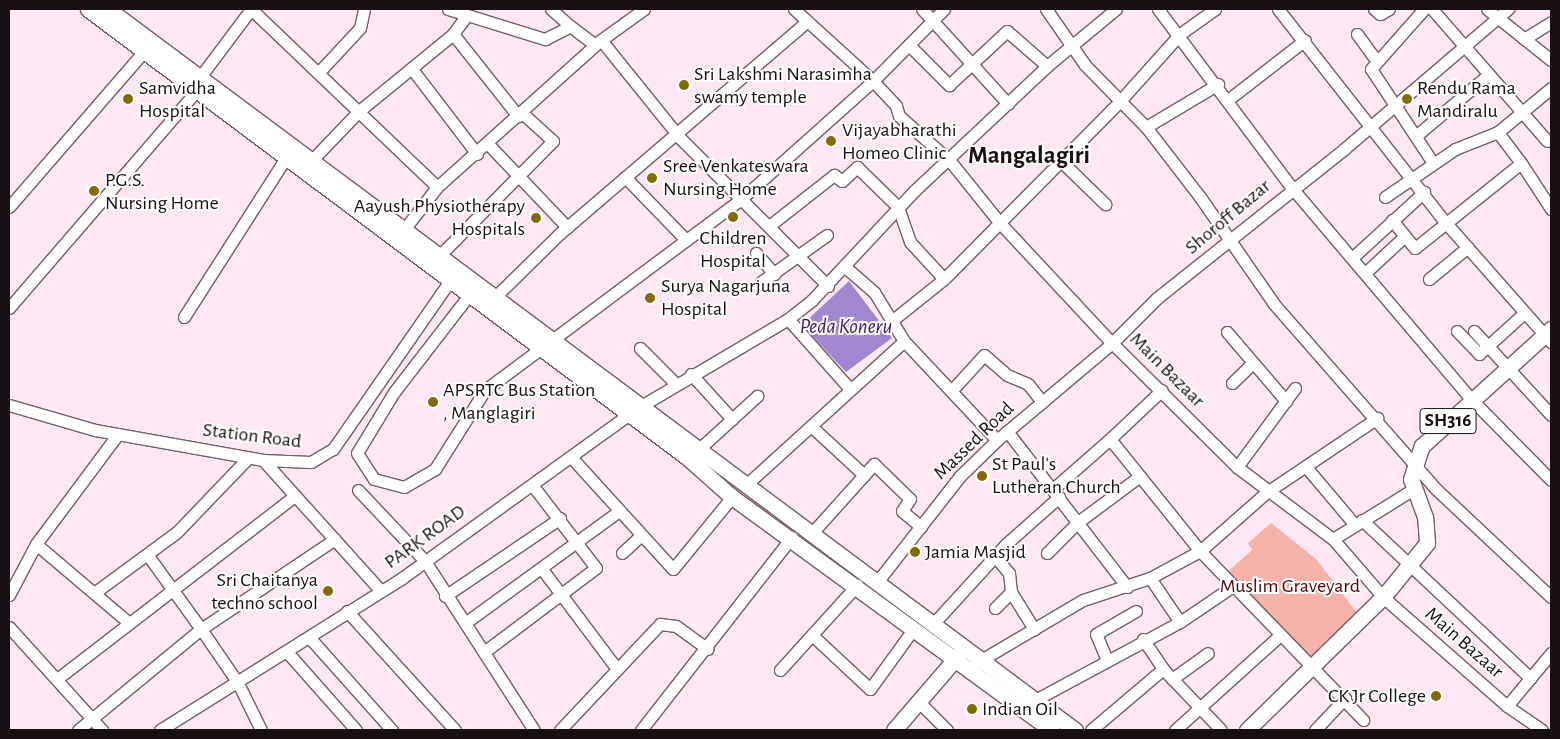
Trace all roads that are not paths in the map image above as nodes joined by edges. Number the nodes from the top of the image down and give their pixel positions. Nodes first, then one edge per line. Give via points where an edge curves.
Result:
1 (88, 9) edge
2 (108, 9) edge
3 (251, 9) edge
4 (364, 9) edge
5 (448, 9) edge
6 (551, 9) edge
7 (644, 9) edge
8 (794, 9) edge
9 (922, 9) edge
10 (944, 9) edge
11 (1046, 9) edge
12 (1116, 9) edge
13 (1158, 9) edge
14 (1215, 9) edge
15 (1374, 9) edge
16 (1389, 9) edge
17 (1424, 9) edge
18 (1432, 9) edge
19 (1487, 9) edge
20 (1508, 9) edge
21 (1281, 10) edge
22 (466, 16) junction
23 (1496, 19) junction
24 (934, 20) junction
25 (806, 22) junction
26 (1551, 22) edge
27 (570, 26) junction
28 (454, 34) junction
29 (1180, 34) junction
30 (1357, 34) dead end
31 (1524, 39) junction
32 (1305, 40) junction
33 (598, 42) junction
34 (909, 44) junction
35 (1072, 45) junction
36 (1464, 49) junction
37 (144, 51) junction
38 (1375, 59) junction
39 (1551, 60) edge
40 (974, 65) junction
41 (1047, 66) junction
42 (412, 69) junction
43 (319, 72) junction
44 (1488, 75) junction
45 (873, 81) junction
46 (198, 84) junction
47 (1218, 84) junction
48 (1551, 88) edge
49 (1229, 99) junction
50 (1119, 102) junction
51 (1008, 104) junction
52 (1397, 104) junction
53 (359, 111) junction
54 (520, 114) junction
55 (1524, 114) junction
56 (1372, 125) junction
57 (1146, 127) junction
58 (1498, 132) junction
59 (676, 133) junction
60 (1417, 135) junction
61 (1548, 141) dead end
62 (488, 144) junction
63 (477, 154) junction
64 (285, 159) junction
65 (312, 160) junction
66 (950, 161) junction
67 (1061, 161) junction
68 (1433, 163) junction
69 (1521, 163) junction
70 (518, 173) junction
71 (1414, 176) junction
72 (625, 177) junction
73 (438, 187) junction
74 (1292, 188) junction
75 (1424, 192) junction
76 (1385, 197) dead end
77 (741, 199) junction
78 (1104, 204) dead end
79 (9, 207) edge
80 (898, 207) junction
81 (1551, 209) edge
82 (1392, 220) junction
83 (999, 222) junction
84 (1446, 223) junction
85 (769, 226) junction
86 (567, 227) junction
87 (400, 235) junction
88 (827, 235) dead end
89 (1405, 236) junction
90 (1229, 239) junction
91 (686, 240) junction
92 (1468, 247) junction
93 (756, 253) dead end
94 (440, 256) junction
95 (799, 256) junction
96 (1352, 258) junction
97 (844, 266) junction
98 (1365, 273) junction
99 (774, 274) junction
100 (454, 275) junction
101 (944, 278) junction
102 (1429, 279) dead end
103 (761, 282) dead end
104 (828, 286) junction
105 (469, 295) junction
106 (495, 297) junction
107 (9, 308) edge
108 (1524, 313) junction
109 (184, 317) dead end
110 (788, 319) junction
111 (894, 319) junction
112 (1457, 331) dead end
113 (1474, 331) dead end
114 (1227, 332) dead end
115 (1549, 336) edge
116 (904, 341) junction
117 (1112, 343) junction
118 (546, 344) junction
119 (1489, 346) junction
120 (640, 348) dead end
121 (1252, 364) junction
122 (1509, 370) junction
123 (691, 374) junction
124 (1232, 383) dead end
125 (676, 384) junction
126 (849, 388) junction
127 (1296, 388) dead end
128 (952, 390) junction
129 (1162, 390) junction
130 (757, 396) dead end
131 (1472, 400) junction
132 (1286, 401) junction
133 (1042, 402) junction
134 (9, 405) edge
135 (635, 410) junction
136 (1551, 414) edge
137 (1377, 418) junction
138 (732, 419) junction
139 (812, 427) junction
140 (1008, 431) junction
141 (118, 434) junction
142 (1110, 438) junction
143 (997, 440) junction
144 (699, 449) junction
145 (572, 457) junction
146 (248, 458) junction
147 (263, 460) junction
148 (1414, 463) junction
149 (1237, 467) junction
150 (1306, 467) junction
151 (864, 475) junction
152 (1140, 476) junction
153 (1551, 480) edge
154 (747, 484) junction
155 (533, 486) junction
156 (358, 490) dead end
157 (1412, 490) junction
158 (1267, 492) junction
159 (1056, 493) junction
160 (295, 496) junction
161 (732, 497) junction
162 (618, 512) junction
163 (560, 518) junction
164 (1078, 522) junction
165 (1358, 523) junction
166 (921, 527) junction
167 (812, 533) junction
168 (639, 537) junction
169 (792, 537) junction
170 (335, 539) junction
171 (1333, 539) junction
172 (36, 544) junction
173 (579, 544) junction
174 (1200, 551) junction
175 (1047, 552) dead end
176 (622, 553) dead end
177 (147, 554) junction
178 (995, 556) junction
179 (425, 561) junction
180 (1409, 568) junction
181 (542, 570) junction
182 (1150, 578) junction
183 (877, 582) junction
184 (857, 585) junction
185 (1233, 586) junction
186 (1127, 587) junction
187 (172, 589) junction
188 (381, 591) junction
189 (1011, 592) junction
190 (94, 593) junction
191 (9, 595) edge
192 (445, 596) junction
193 (560, 596) junction
194 (1383, 597) junction
195 (1551, 597) edge
196 (995, 608) dead end
197 (347, 611) junction
198 (1136, 611) dead end
199 (1180, 622) junction
200 (129, 623) junction
201 (465, 623) junction
202 (933, 624) junction
203 (9, 627) edge
204 (914, 628) junction
205 (201, 629) junction
206 (1034, 630) junction
207 (812, 635) junction
208 (1280, 635) junction
209 (309, 637) junction
210 (1143, 639) junction
211 (708, 649) junction
212 (287, 652) junction
213 (484, 652) junction
214 (1208, 652) dead end
215 (1551, 653) edge
216 (960, 654) junction
217 (1107, 660) junction
218 (975, 664) junction
219 (1312, 665) junction
220 (617, 669) junction
221 (1163, 669) junction
222 (780, 670) dead end
223 (1530, 678) junction
224 (57, 679) junction
225 (1172, 679) junction
226 (238, 683) junction
227 (1345, 698) junction
228 (1035, 700) junction
229 (918, 702) junction
230 (1200, 706) junction
231 (1508, 706) junction
232 (91, 718) junction
233 (1363, 720) dead end
234 (165, 729) edge
235 (78, 730) edge
236 (102, 730) edge
237 (261, 730) edge
238 (356, 730) edge
239 (392, 730) edge
240 (455, 730) edge
241 (534, 730) edge
242 (560, 730) edge
243 (640, 730) edge
244 (894, 730) edge
245 (947, 730) edge
246 (1052, 730) edge
247 (1075, 730) edge
248 (1091, 730) edge
249 (1175, 730) edge
250 (1221, 730) edge
251 (1247, 730) edge
252 (1315, 730) edge
253 (1542, 730) edge

1 - 37 main road
2 - 46 main road
3 - 43 street
3 - 46 street
4 - 43 street via 360,28
5 - 22 street
6 - 27 street
7 - 33 street
8 - 25 street, Main Bazaar
9 - 24 street
10 - 24 street
11 - 35 street
12 - 35 street, PARK ROAD
13 - 29 street
14 - 29 street
15 - 16 street via 1380,14
17 - 38 street
18 - 36 street
19 - 23 street
20 - 23 street, Shoroff Bazar
21 - 32 street
22 - 27 street via 545,39
22 - 28 street
23 - 31 street
23 - 36 street, Shoroff Bazar
24 - 34 street
24 - 40 street
25 - 45 street, Main Bazaar
25 - 59 street
26 - 31 street
27 - 33 street
28 - 42 street
28 - 54 street
29 - 47 street
29 - 50 street
30 - 38 street
31 - 39 street
32 - 49 street
32 - 56 street via 1342,94
33 - 54 street
33 - 59 street
34 - 40 street via 949,85
34 - 45 street
35 - 41 street, PARK ROAD
35 - 50 street via 1085,66
36 - 44 street
36 - 52 street, Shoroff Bazar
37 - 46 main road
37 - 79 street
38 - 52 street via 1370,69
40 - 41 street via 1007,31
40 - 51 street
41 - 51 street, PARK ROAD
42 - 53 street
42 - 63 street
43 - 53 street
44 - 55 street
44 - 60 street
45 - 66 street, Main Bazaar via 896,106 899,116
45 - 77 street
46 - 64 main road
46 - 65 main road
46 - 107 street
47 - 49 street
47 - 57 street
48 - 55 street
49 - 74 street
50 - 57 street
50 - 67 street
51 - 66 street, PARK ROAD
52 - 56 street, Shoroff Bazar
52 - 60 street
53 - 65 street
53 - 73 street
54 - 62 street
54 - 70 street via 552,142
55 - 58 street
55 - 61 street
56 - 71 street
56 - 74 street, Shoroff Bazar
57 - 90 street
58 - 68 street via 1454,149
58 - 69 street
59 - 72 street
59 - 77 street
60 - 68 street
62 - 63 street
62 - 70 street
63 - 73 street
64 - 87 main road
64 - 109 street
65 - 87 main road
66 - 80 street, PARK ROAD
66 - 83 street, Main Bazaar
67 - 78 street
67 - 83 street
68 - 71 street
69 - 81 street
69 - 84 street
70 - 86 street
70 - 94 street
71 - 75 street
71 - 76 street
72 - 86 street
72 - 91 street
73 - 87 street
74 - 90 street, Shoroff Bazar
74 - 96 street
75 - 82 street
75 - 84 street
77 - 85 street
77 - 91 street
80 - 85 street via 857,167 842,181 834,175
80 - 97 street, PARK ROAD
80 - 101 street via 910,242
82 - 89 street
82 - 96 street
83 - 101 street
83 - 117 street, Main Bazaar
84 - 89 street via 1415,248
84 - 92 street
85 - 95 street
86 - 106 street
87 - 94 main road
87 - 100 main road
88 - 95 street
89 - 98 street
90 - 117 street, Shoroff Bazar via 1157,298
90 - 137 street via 1274,304
91 - 118 street
92 - 102 street
92 - 108 street
93 - 99 street
94 - 100 main road
95 - 99 street
95 - 104 street
96 - 98 street
97 - 104 street, PARK ROAD
97 - 111 street via 874,292
98 - 131 street
99 - 103 street
100 - 105 main road
100 - 106 main road
100 - 147 street, Station Road via 327,454 302,463
101 - 111 street
104 - 110 street, PARK ROAD
105 - 118 main road
105 - 118 street via 394,392 357,453 374,479 404,487 435,469 485,390
106 - 118 main road
108 - 115 street
108 - 119 street
110 - 123 street, PARK ROAD
110 - 126 street
111 - 116 street via 895,330
112 - 119 street via 1479,354
113 - 119 street
114 - 121 street
115 - 122 main road, SH316
116 - 126 street
116 - 128 street
117 - 129 street, Main Bazaar
117 - 133 street, Massed Road
118 - 135 main road
119 - 122 street
120 - 125 street
121 - 124 street
121 - 132 street
122 - 131 main road, SH316
122 - 136 street
123 - 125 street, PARK ROAD
123 - 138 street
125 - 135 street, PARK ROAD
126 - 139 street
127 - 132 street
128 - 133 street via 984,355 1007,375 1028,384
128 - 143 street
129 - 142 street
129 - 149 street, Main Bazaar
130 - 138 street
131 - 148 main road, SH316 via 1422,446
131 - 153 street
132 - 149 street
133 - 140 street, Massed Road
134 - 141 street, Station Road
135 - 144 main road
135 - 145 street, PARK ROAD
135 - 161 main road
137 - 148 street
137 - 150 street
138 - 144 street
139 - 151 street
139 - 154 street
140 - 143 street, Massed Road
140 - 159 street
141 - 146 street, Station Road
141 - 172 street
142 - 152 street
142 - 159 street
143 - 166 street, Massed Road via 960,476
144 - 154 main road
145 - 155 street, PARK ROAD
145 - 162 street
146 - 147 street, Station Road
146 - 177 street via 177,532
147 - 160 street
148 - 157 main road, SH316
148 - 195 street via 1455,509
149 - 158 street, Main Bazaar
150 - 158 street
150 - 165 street
151 - 166 street via 874,464 910,499 902,511
151 - 167 street
152 - 164 street
152 - 174 street
154 - 167 main road
155 - 163 street
155 - 179 street, PARK ROAD
156 - 179 street
157 - 165 street
157 - 180 main road, SH316 via 1428,536
158 - 171 street, Main Bazaar
158 - 174 street
159 - 164 street
159 - 178 street
160 - 170 street
160 - 187 street
161 - 168 street via 673,569
161 - 169 main road
162 - 168 street
162 - 173 street
163 - 173 street
163 - 192 street
164 - 175 street
164 - 186 street
165 - 171 street
165 - 180 street
166 - 183 street, Massed Road
167 - 183 main road
168 - 176 street
169 - 184 main road
169 - 211 street
170 - 188 street
170 - 205 street
171 - 194 street, Main Bazaar
172 - 190 street
172 - 191 street
173 - 181 street
173 - 193 street via 596,568
174 - 182 street
174 - 185 street
177 - 187 street
177 - 190 street
178 - 189 street via 1009,573
178 - 202 street
179 - 188 street, PARK ROAD
179 - 192 street
180 - 194 main road, SH316
180 - 223 street
181 - 193 street
181 - 201 street
182 - 186 street
182 - 199 street
183 - 202 main road
184 - 204 main road
184 - 207 street
185 - 199 street
185 - 208 street
186 - 206 street via 1083,600
187 - 200 street
187 - 205 street
188 - 197 street, PARK ROAD
189 - 196 street
189 - 206 street
190 - 200 street
192 - 201 street
193 - 213 street
193 - 220 street
194 - 219 main road, SH316
194 - 231 street, Main Bazaar
197 - 209 street, PARK ROAD
197 - 240 street
198 - 217 street via 1096,634
199 - 210 street
200 - 224 street
201 - 213 street
202 - 216 main road
203 - 224 street
204 - 207 street via 870,688
204 - 216 main road
205 - 226 street
205 - 232 street
206 - 218 street
207 - 222 street
208 - 219 street
208 - 230 street
209 - 212 street, PARK ROAD
209 - 239 street
210 - 217 street
210 - 221 street
211 - 220 street via 676,626 660,624
211 - 243 street
212 - 226 street, PARK ROAD
212 - 238 street
213 - 241 street
214 - 225 street
215 - 223 street
216 - 218 main road
216 - 229 main road
217 - 228 street
218 - 228 main road
218 - 246 main road
219 - 227 street
219 - 251 main road, SH316
220 - 242 street
221 - 225 street
221 - 248 street
223 - 231 street
224 - 232 street
225 - 230 street
226 - 234 street, PARK ROAD
226 - 237 street
227 - 233 street
227 - 252 street
228 - 247 main road
229 - 244 main road
229 - 245 street
230 - 249 street
230 - 250 street
231 - 253 street, Main Bazaar
232 - 235 street
232 - 236 street

